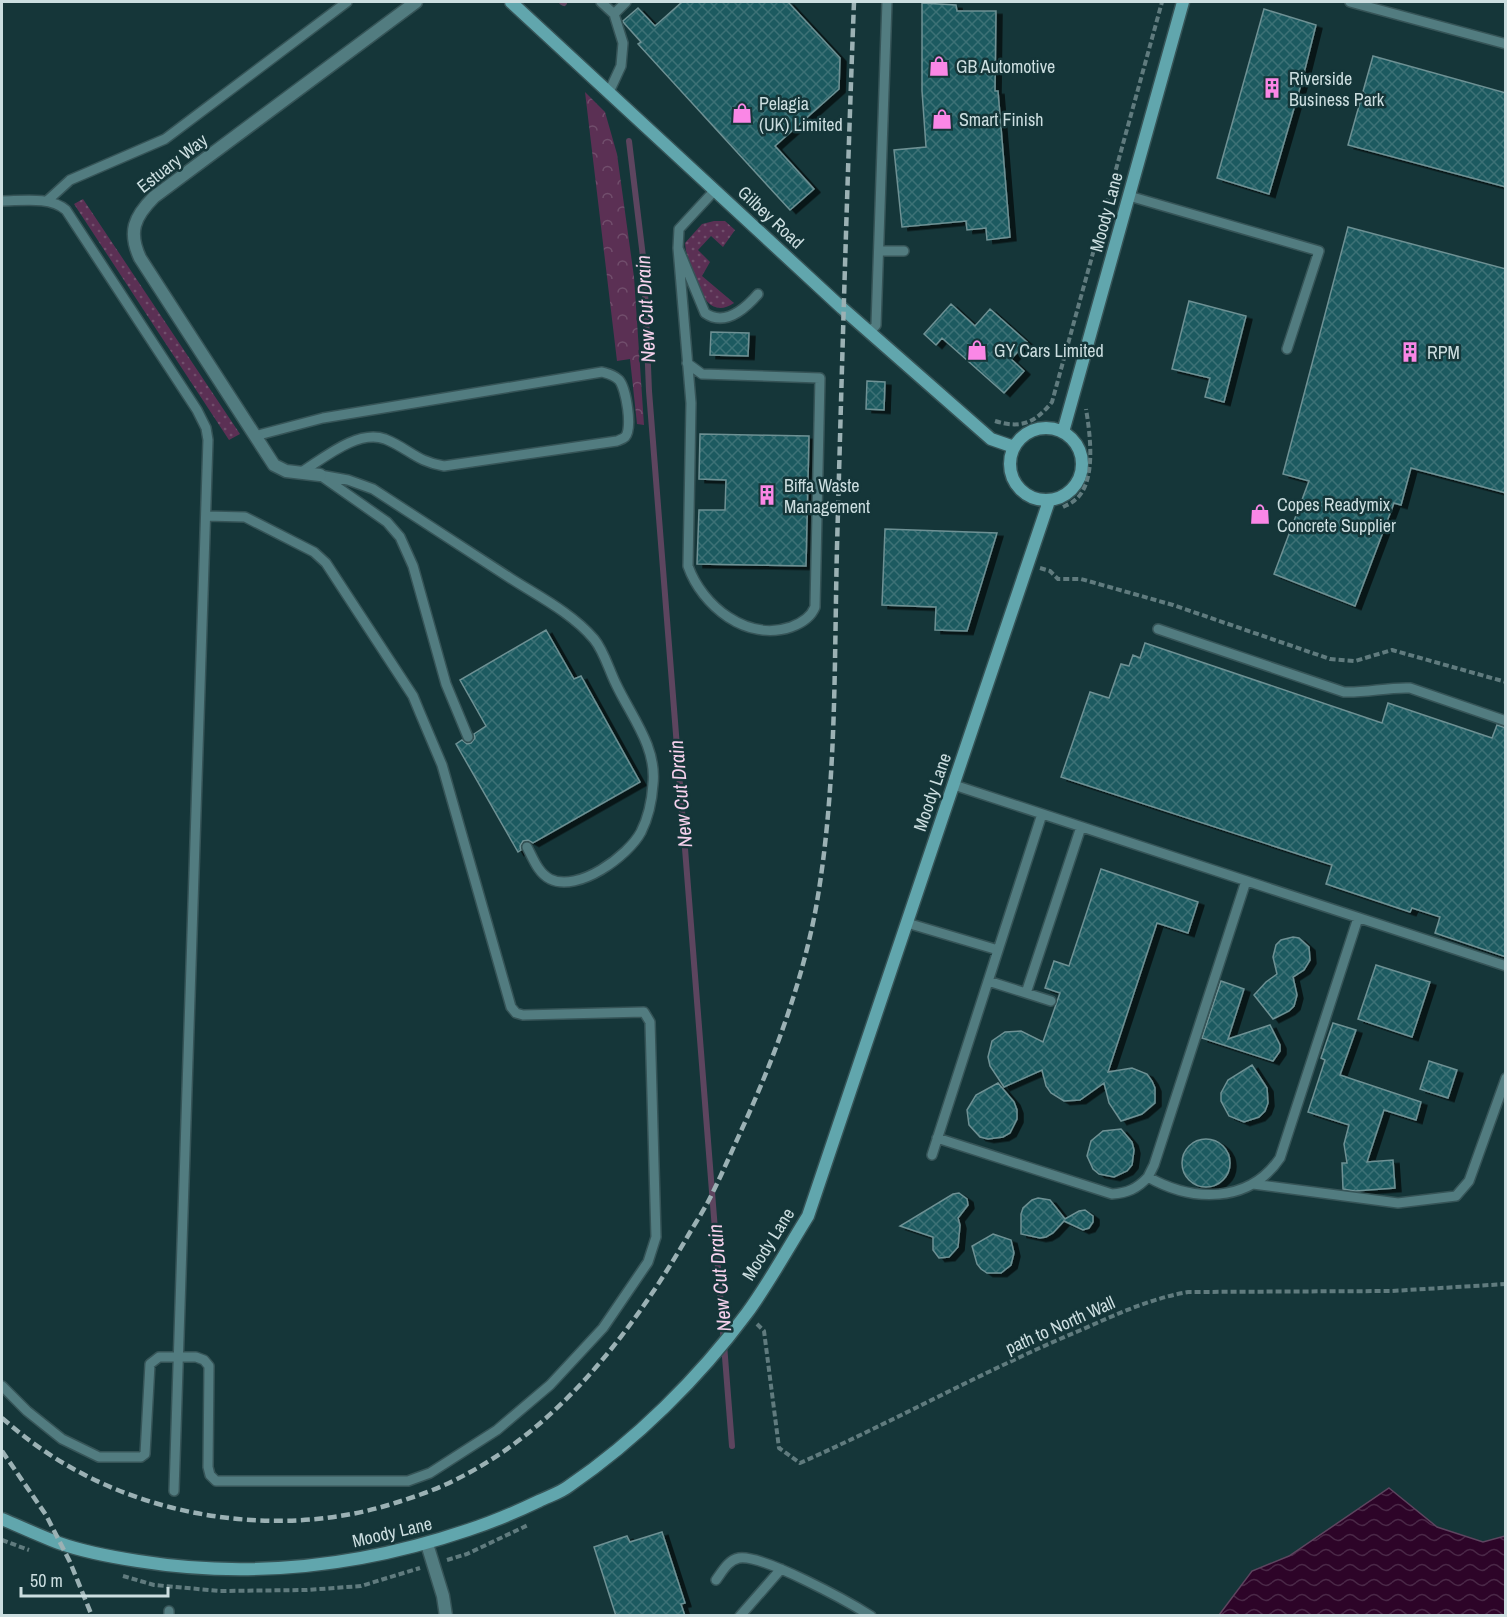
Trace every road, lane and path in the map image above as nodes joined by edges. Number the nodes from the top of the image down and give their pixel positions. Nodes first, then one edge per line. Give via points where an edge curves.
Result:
1 (347, 2) edge
2 (416, 2) edge
3 (511, 2) edge
4 (601, 2) edge
5 (626, 2) edge
6 (887, 2) edge
7 (1162, 2) edge
8 (1183, 2) edge
9 (1350, 2) edge
10 (614, 14) junction
11 (1506, 44) edge
12 (609, 92) junction
13 (715, 190) junction
14 (1129, 196) junction
15 (2, 201) edge
16 (47, 201) junction
17 (678, 248) junction
18 (879, 251) junction
19 (904, 251) dead end
20 (758, 294) dead end
21 (870, 332) junction
22 (1287, 349) dead end
23 (687, 363) junction
24 (992, 421) dead end
25 (1064, 432) junction
26 (255, 436) junction
27 (1014, 447) junction
28 (300, 473) junction
29 (321, 475) junction
30 (1049, 501) junction
31 (206, 516) junction
32 (1028, 564) junction
33 (1158, 629) dead end
34 (1506, 682) edge
35 (1506, 721) edge
36 (468, 737) dead end
37 (954, 785) junction
38 (1042, 814) junction
39 (1080, 827) junction
40 (527, 847) dead end
41 (1246, 881) junction
42 (1358, 918) junction
43 (907, 922) junction
44 (998, 950) junction
45 (1504, 968) edge
46 (988, 981) junction
47 (1026, 993) junction
48 (1051, 1001) dead end
49 (1506, 1078) edge
50 (937, 1138) junction
51 (932, 1155) dead end
52 (1148, 1177) junction
53 (1253, 1184) junction
54 (1506, 1284) edge
55 (755, 1322) dead end
56 (179, 1356) junction
57 (2, 1386) edge
58 (174, 1491) dead end
59 (2, 1519) edge
60 (428, 1544) junction
61 (781, 1569) junction
62 (716, 1580) dead end
63 (446, 1616) edge
64 (740, 1616) edge
65 (872, 1616) edge

1 - 16 lane via 165,139 70,180
2 - 26 street, Estuary Way via 154,197 141,210 134,227 134,245 140,258
3 - 12 street, Gilbey Road
4 - 10 lane
5 - 10 lane
6 - 18 lane
7 - 24 path via 1052,402 1031,422
8 - 14 street, Moody Lane
9 - 11 lane
10 - 12 lane via 623,43 621,66
12 - 13 street, Gilbey Road
13 - 17 lane via 679,229
13 - 21 street, Gilbey Road
14 - 22 lane via 1319,251
14 - 25 street, Moody Lane
15 - 16 lane
16 - 31 lane via 66,210 202,419 208,440
17 - 20 lane via 710,316 732,316 744,310
17 - 23 lane
18 - 19 lane
18 - 21 lane via 876,325
21 - 27 street, Gilbey Road via 991,439
23 - 23 lane via 688,566 693,582 710,604 733,621 758,629 782,630 798,625 816,607 820,378 702,374
25 - 27 street via 1035,430
25 - 30 street via 1080,451 1080,477 1065,495
26 - 28 street, Estuary Way via 274,465
26 - 28 lane via 323,418 602,372 620,381 625,393 629,428 625,437 616,441 444,466 428,463 385,439 370,436 354,440
27 - 30 street via 1011,470 1015,482 1037,500
28 - 29 street, Estuary Way
29 - 36 lane via 387,522 400,537 413,566 446,684
29 - 40 lane via 373,489 566,614 595,640 645,738 653,762 649,811 640,833 624,853 602,870 575,881 561,883 549,879 538,869
30 - 32 street, Moody Lane
31 - 56 lane
31 - 56 lane via 245,517 314,552 326,563 413,696 442,765 511,1007 516,1013 644,1012 650,1022 657,1237 648,1263 603,1328 550,1385 497,1430 430,1473 408,1481 216,1481 208,1467 209,1366 196,1357
32 - 34 path via 1050,571 1058,579 1081,579 1173,605 1330,659 1355,661 1392,650
32 - 37 street, Moody Lane
33 - 35 lane via 1344,692 1410,688
37 - 38 lane
37 - 43 street, Moody Lane
38 - 39 lane
38 - 44 lane
39 - 41 lane
39 - 47 lane
41 - 42 lane
41 - 52 lane
42 - 45 lane
42 - 53 lane via 1280,1158 1271,1172
43 - 44 lane
43 - 60 street, Moody Lane via 808,1216 747,1313 689,1383 629,1439 567,1488 496,1521
44 - 46 lane
46 - 47 lane
46 - 50 lane
47 - 48 lane
49 - 53 lane via 1468,1180 1456,1196 1398,1203
50 - 51 lane
50 - 52 lane via 1112,1194 1126,1193
52 - 53 lane via 1180,1191 1206,1195 1232,1193
54 - 55 path, path to North Wall via 1392,1291 1188,1292 1159,1297 1046,1344 800,1463 778,1448 764,1331
56 - 57 lane via 159,1356 150,1364 146,1454 141,1457 99,1457 62,1439
56 - 58 lane
59 - 60 street, Moody Lane via 60,1543 109,1556 216,1569 328,1564
60 - 63 street
61 - 62 lane via 738,1558
61 - 64 lane
61 - 65 lane

